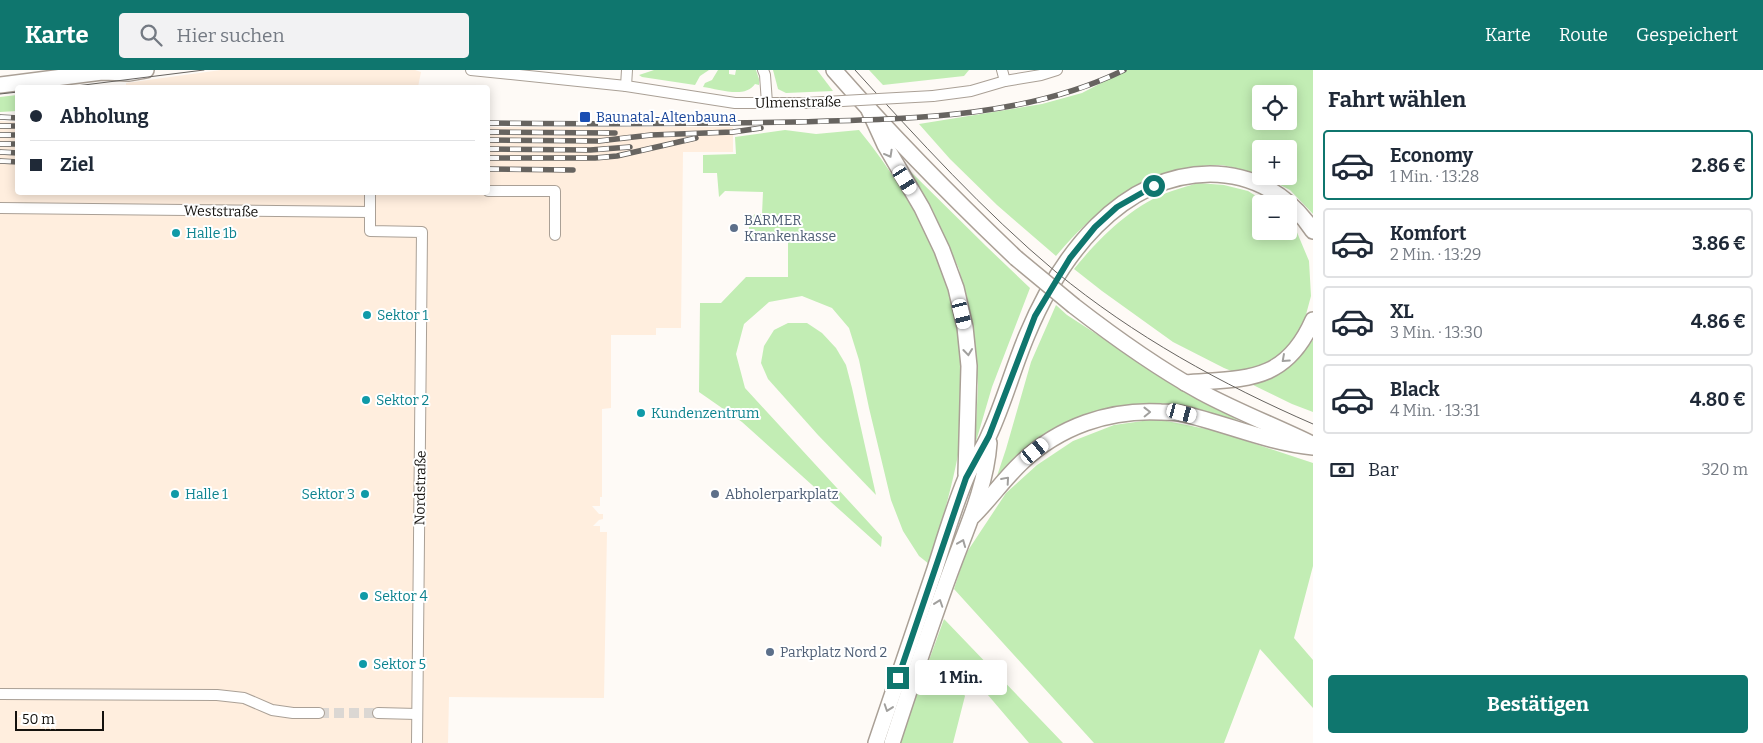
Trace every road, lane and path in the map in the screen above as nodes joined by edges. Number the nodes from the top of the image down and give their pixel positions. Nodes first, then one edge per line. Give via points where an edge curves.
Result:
1 (146, 70) edge
2 (471, 70) edge
3 (627, 70) edge
4 (763, 70) edge
5 (834, 70) edge
6 (1002, 70) edge
7 (1057, 70) edge
8 (105, 71) edge
9 (1005, 81) junction
10 (0, 85) edge
11 (626, 86) junction
12 (767, 103) junction
13 (869, 110) junction
14 (490, 191) edge
15 (370, 195) edge
16 (0, 208) edge
17 (370, 212) junction
18 (1313, 231) edge
19 (555, 235) dead end
20 (1313, 320) edge
21 (1185, 383) junction
22 (989, 436) junction
23 (1313, 446) edge
24 (966, 478) junction
25 (972, 516) junction
26 (922, 632) junction
27 (0, 694) edge
28 (319, 713) tunnel mouth
29 (378, 713) tunnel mouth
30 (417, 714) junction
31 (417, 743) edge
32 (876, 743) edge
33 (892, 743) edge

1 - 8 main road via 129,73
2 - 11 street, Ulmenstraße
3 - 11 street
4 - 12 street
5 - 13 main road
6 - 9 street
7 - 9 street, Ulmenstraße
8 - 10 main road
9 - 12 street, Ulmenstraße, bridge via 971,91 933,96
11 - 12 street, Ulmenstraße via 735,103
13 - 21 main road, bridge via 1016,258 1140,355
13 -> 24 main road via 888,152 922,208 956,288 969,366
14 - 19 street via 555,191
15 - 17 street
16 - 17 street, Weststraße
17 - 30 street, Nordstraße via 370,231 422,232
18 - 22 main road via 1303,216 1274,191 1257,182 1221,174 1187,176 1154,186 1117,207 1095,227 1070,258 1035,316
20 -> 21 main road via 1298,346 1266,372 1254,377
21 - 23 main road
22 - 24 main road
22 - 25 main road via 988,454
25 -> 23 main road via 1021,463 1049,440 1098,418 1152,411 1182,413 1289,445
24 - 26 main road via 941,550
26 -> 25 main road
26 -> 32 main road
26 - 33 main road
27 - 28 street via 217,696 244,698 272,710
29 - 30 street
30 - 31 street, Nordstraße

